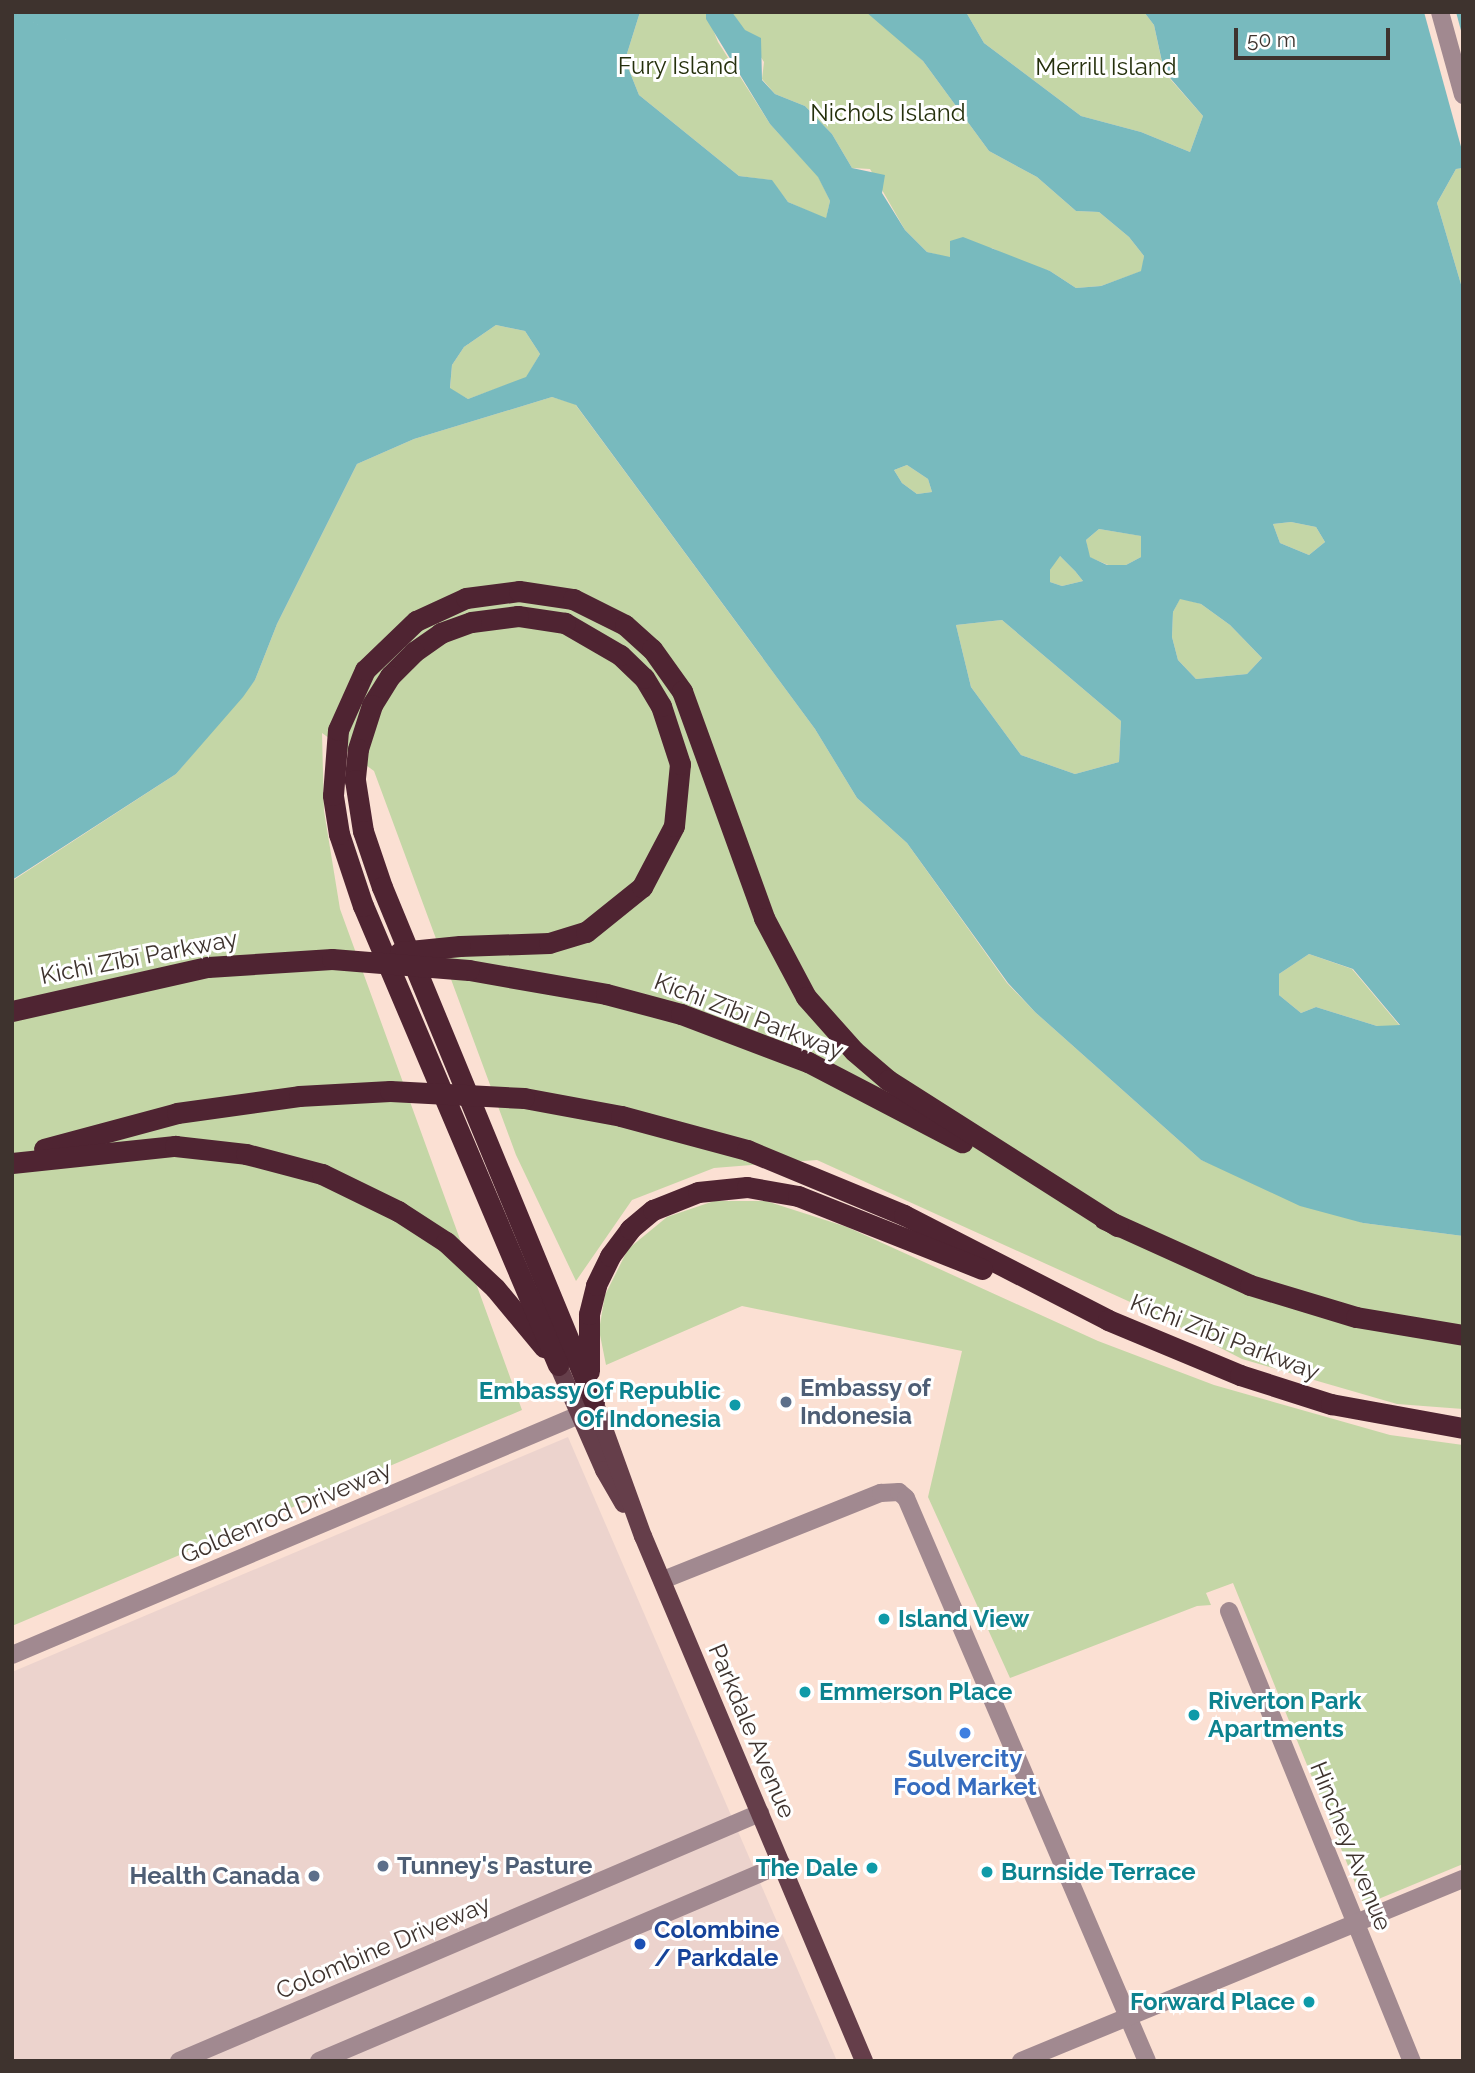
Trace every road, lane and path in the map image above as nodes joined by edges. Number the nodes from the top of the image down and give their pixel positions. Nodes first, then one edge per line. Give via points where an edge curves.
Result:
1 (1440, 12) edge
2 (1463, 95) edge
3 (332, 959) junction
4 (12, 1011) edge
5 (12, 1162) edge
6 (1117, 1226) junction
7 (1108, 1320) junction
8 (1463, 1335) edge
9 (558, 1365) junction
10 (587, 1408) junction
11 (1463, 1428) edge
12 (663, 1580) junction
13 (1229, 1611) dead end
14 (12, 1655) edge
15 (760, 1813) junction
16 (782, 1864) junction
17 (1463, 1880) edge
18 (1356, 1923) junction
19 (1129, 2016) junction
20 (179, 2061) edge
21 (319, 2061) edge
22 (864, 2061) edge
23 (1021, 2061) edge
24 (1147, 2061) edge
25 (1412, 2061) edge

1 - 2 street
3 - 4 highway, Kichi Zībī Parkway via 194,969
3 - 6 highway, Kichi Zībī Parkway, bridge via 469,970 644,1003 766,1045 846,1081
3 - 10 highway, bridge via 460,946 549,943 586,932 642,887 674,825 680,764 661,706 644,678 620,655 565,624 518,615 454,627 414,652 390,676 372,705 358,748 355,780 363,831 382,887
5 - 7 highway, Kichi Zībī Parkway, bridge via 104,1130 177,1113 285,1097 390,1091 524,1098 657,1124 782,1162 904,1215
5 - 9 highway via 175,1146 247,1154 322,1174 398,1211 446,1242 495,1288
6 - 8 highway, Kichi Zībī Parkway via 1250,1285 1356,1317
6 - 9 highway via 888,1080 854,1051 806,997 764,918 682,691 652,649 625,625 573,599 519,591 466,598 409,626 365,670 338,730 333,796 339,834 363,906
7 - 10 highway via 817,1202 747,1187 714,1188 653,1210 625,1235 602,1271 591,1300 587,1333
7 - 11 highway, Kichi Zībī Parkway via 1240,1375 1320,1401
9 - 10 main road, Parkdale Avenue
10 - 12 main road, Parkdale Avenue
10 - 14 street, Goldenrod Driveway
12 - 15 main road, Parkdale Avenue
12 - 19 street via 881,1493 899,1492 911,1506
13 - 18 street, Hinchey Avenue
15 - 16 main road, Parkdale Avenue
15 - 20 street, Colombine Driveway
16 - 21 street
16 - 22 main road, Parkdale Avenue
17 - 18 street
18 - 19 street
18 - 25 street, Hinchey Avenue
19 - 23 street
19 - 24 street

